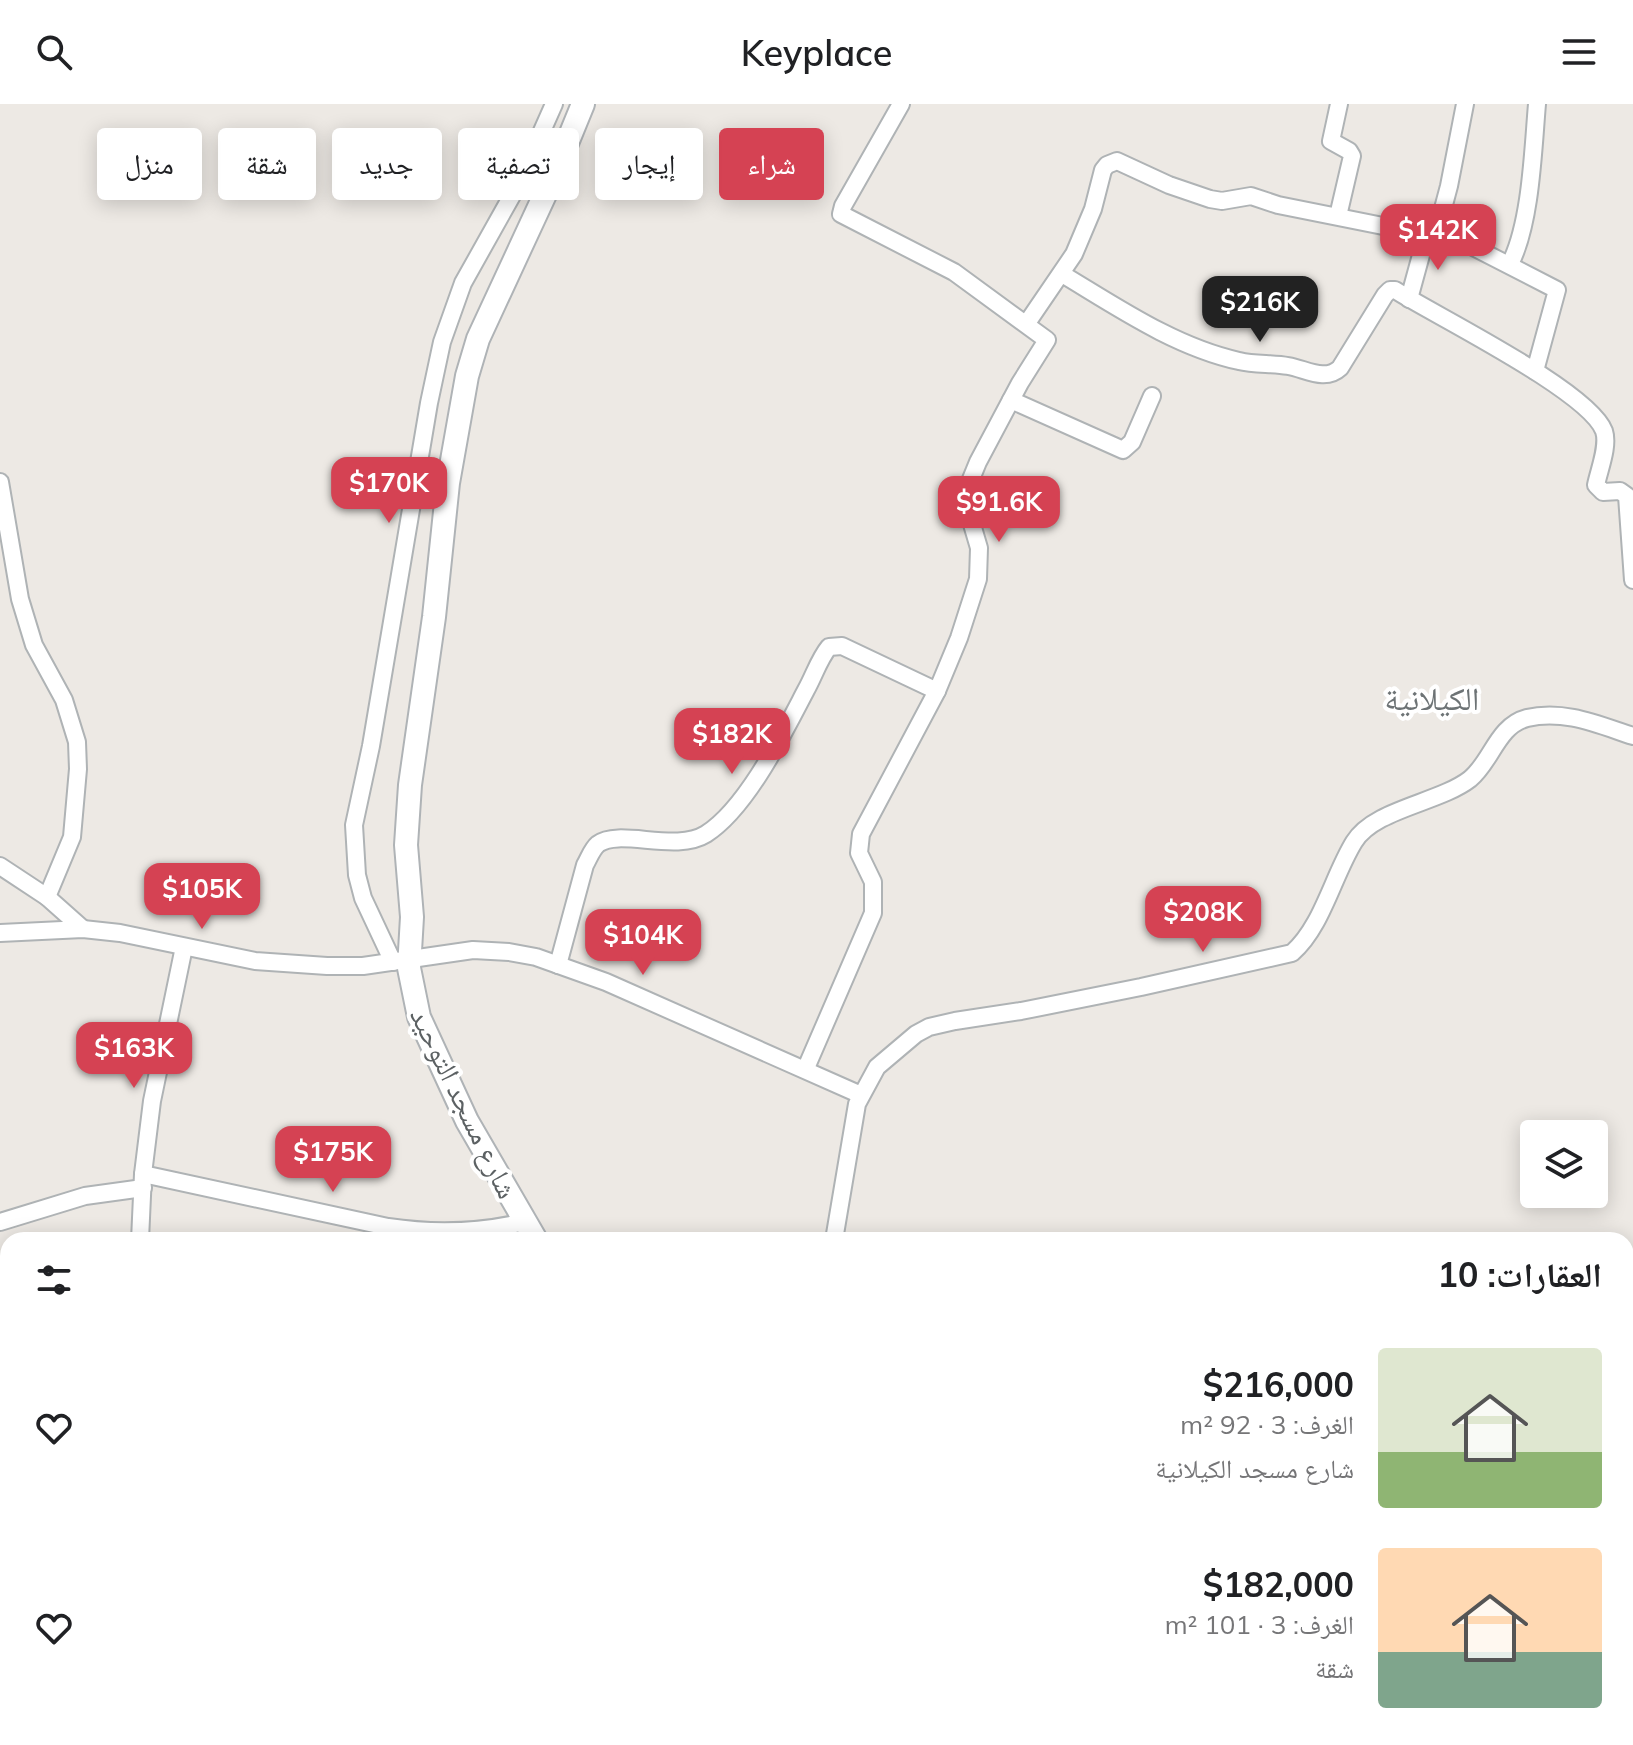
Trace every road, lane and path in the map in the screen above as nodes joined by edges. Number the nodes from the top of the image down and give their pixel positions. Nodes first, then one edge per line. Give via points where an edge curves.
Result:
1 (554, 104) edge
2 (583, 104) edge
3 (1339, 104) edge
4 (1465, 104) edge
5 (1537, 104) edge
6 (896, 105) edge
7 (1338, 216) junction
8 (1432, 232) junction
9 (1510, 264) junction
10 (1062, 274) junction
11 (1409, 299) junction
12 (1027, 323) junction
13 (1535, 371) junction
14 (1152, 396) dead end
15 (1011, 400) junction
16 (0, 482) edge
17 (1633, 580) edge
18 (937, 691) junction
19 (1633, 736) edge
20 (0, 866) edge
21 (47, 897) junction
22 (83, 929) junction
23 (0, 933) edge
24 (184, 947) junction
25 (401, 961) junction
26 (558, 965) junction
27 (806, 1068) junction
28 (861, 1095) junction
29 (143, 1181) junction
30 (0, 1222) edge
31 (530, 1231) edge
32 (140, 1232) edge
33 (835, 1232) edge

1 - 25 street via 519,183 463,283 442,342 429,403 354,825 363,898
2 - 25 main road, شارع مسجد التوحيد via 478,339 467,376 448,483 410,785 406,845 412,917
3 - 7 street via 1331,141 1352,156
4 - 8 street via 1449,186
5 - 9 street via 1521,231
6 - 12 street via 841,214 954,272
7 - 8 street
7 - 10 street via 1251,196 1210,199 1111,162 1103,170 1084,232
8 - 9 street
8 - 11 street
9 - 13 street via 1557,290
10 - 11 street via 1124,312 1221,357 1325,375 1340,368 1387,292 1395,290
10 - 12 street
11 - 13 street
12 - 15 street via 1047,341
13 - 17 street via 1603,428 1596,485 1603,492 1627,496
14 - 15 street via 1132,442 1123,450
15 - 18 street via 969,484 978,579
16 - 21 street via 20,599 34,645 64,700 77,742 72,837
18 - 26 street via 842,646 829,647 743,798 718,824 690,840 617,839 592,852
18 - 27 street via 861,834 859,853 873,882 873,913
19 - 28 street via 1571,717 1525,719 1504,732 1472,778 1380,821 1355,841 1307,936 1292,953 929,1027 890,1054
20 - 21 street
21 - 22 street
22 - 23 street
22 - 24 street
24 - 25 street via 291,964
24 - 29 street via 152,1101
25 - 26 street via 491,949
25 - 31 main road, شارع مسجد التوحيد via 424,1030 467,1121
26 - 27 street
27 - 28 street
28 - 33 street
29 - 30 street
29 - 31 street via 424,1232
29 - 32 street

